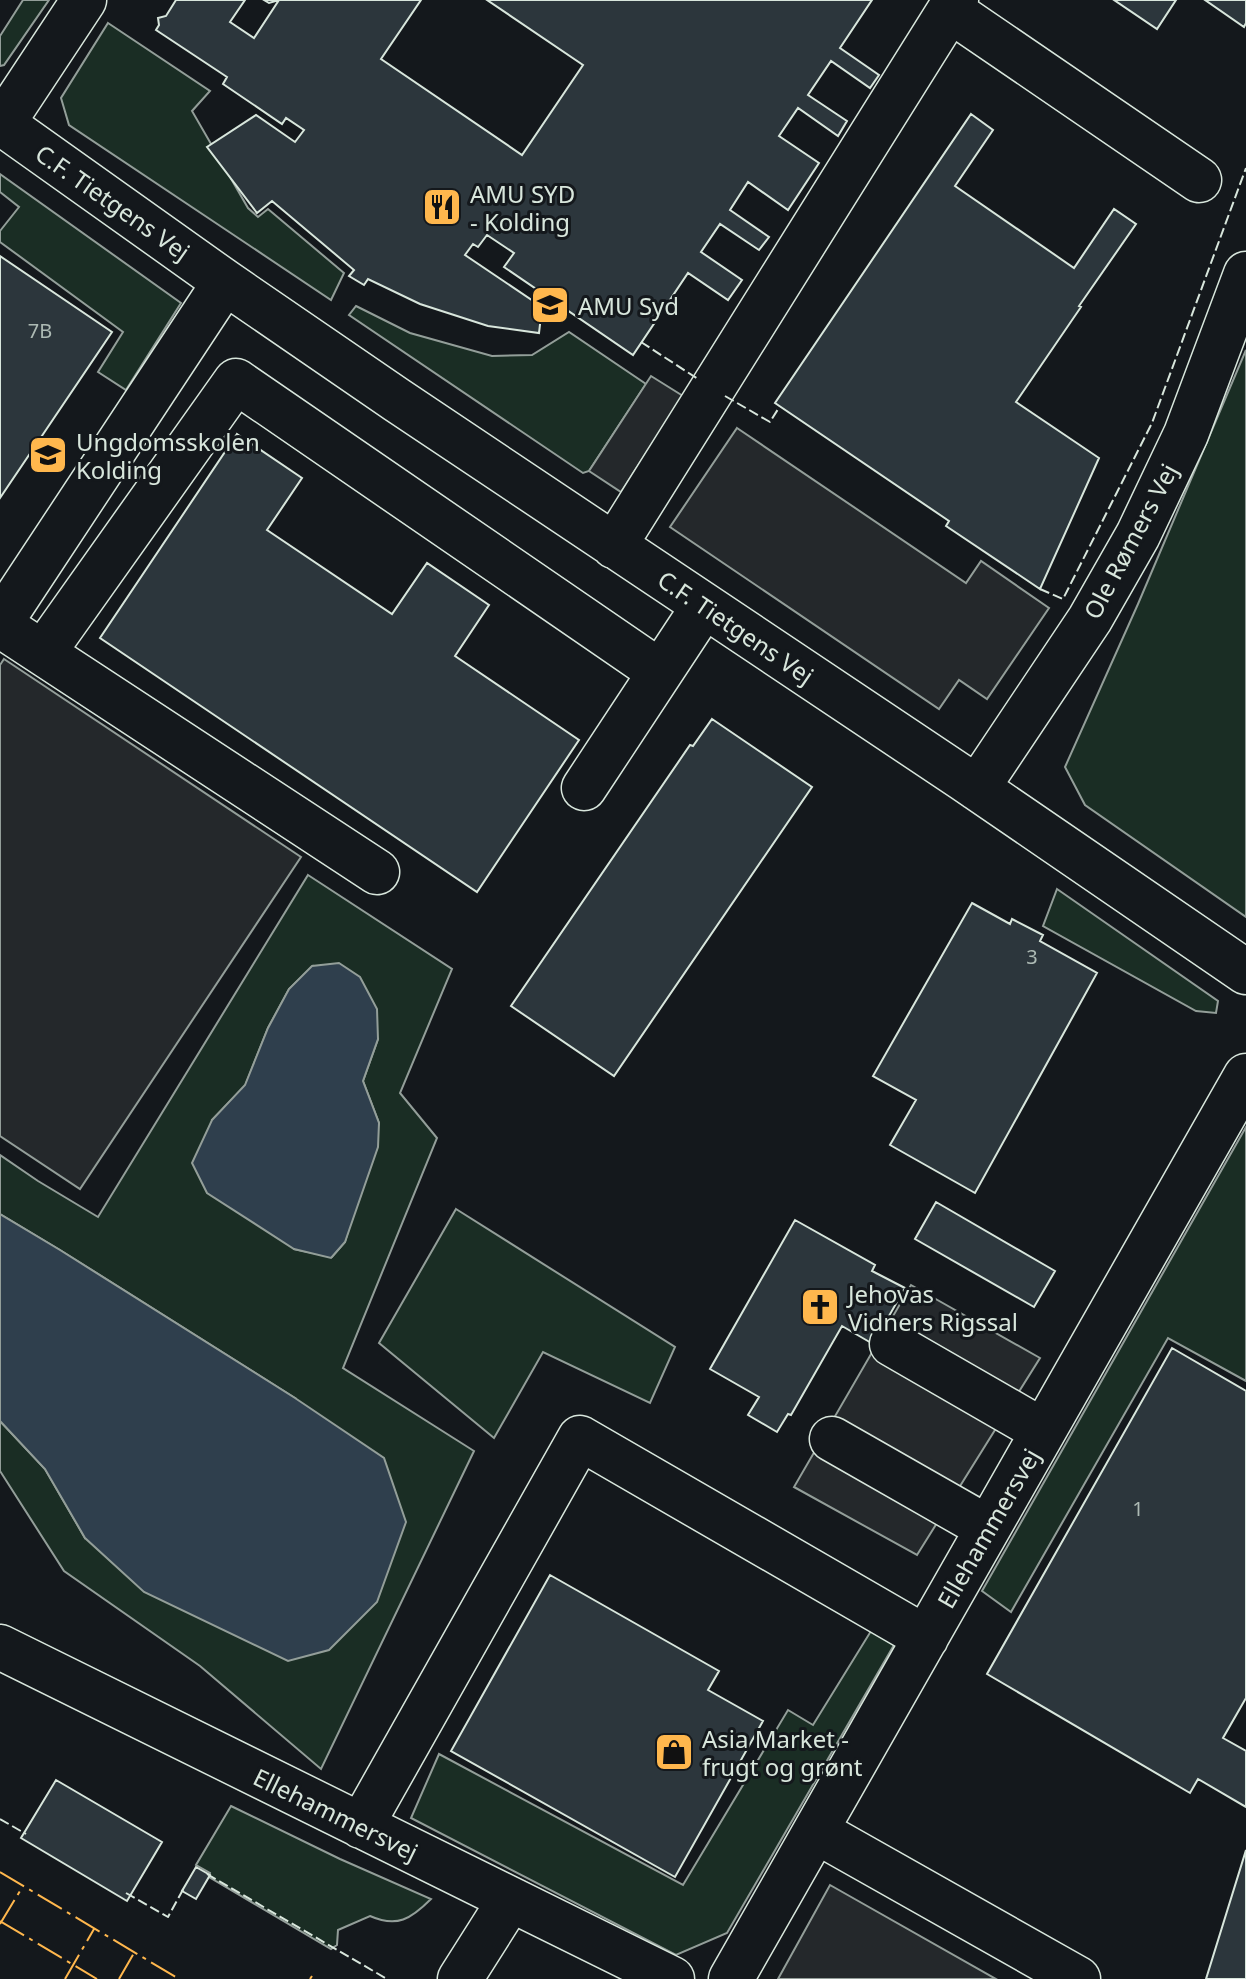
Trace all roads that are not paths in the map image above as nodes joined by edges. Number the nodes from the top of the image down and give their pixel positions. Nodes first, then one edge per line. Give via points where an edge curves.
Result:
1 (84, 0) edge
2 (953, 5) edge
3 (1, 123) edge
4 (1199, 180) dead end
5 (1246, 274) edge
6 (225, 282) junction
7 (614, 546) junction
8 (704, 606) junction
9 (0, 624) edge
10 (43, 653) junction
11 (660, 672) junction
12 (584, 788) dead end
13 (977, 788) junction
14 (377, 872) dead end
15 (1246, 972) edge
16 (1246, 1076) edge
17 (892, 1344) dead end
18 (1043, 1431) junction
19 (832, 1439) dead end
20 (988, 1528) junction
21 (926, 1638) junction
22 (0, 1647) edge
23 (361, 1826) junction
24 (816, 1831) junction
25 (510, 1900) junction
26 (460, 1979) edge
27 (672, 1979) edge
28 (731, 1979) edge
29 (1078, 1979) edge

1 - 3 street
2 - 4 street
2 - 7 street
3 - 6 street, C.F. Tietgens Vej
5 - 13 street, Ole Rømers Vej via 1186,434 1138,535 1090,619
6 - 7 street, C.F. Tietgens Vej
6 - 9 street
7 - 8 street, C.F. Tietgens Vej
8 - 11 street
8 - 13 street, C.F. Tietgens Vej
9 - 10 street
10 - 11 street via 236,381
10 - 14 street
11 - 12 street
13 - 15 street, C.F. Tietgens Vej
16 - 18 street, Ellehammersvej
17 - 18 street
18 - 20 street, Ellehammersvej
19 - 20 street
20 - 21 street, Ellehammersvej
21 - 23 street via 580,1438
21 - 24 street, Ellehammersvej
22 - 23 street, Ellehammersvej
23 - 25 street, Ellehammersvej
24 - 28 street, Ellehammersvej
24 - 29 street
25 - 26 street
25 - 27 street, Ellehammersvej

